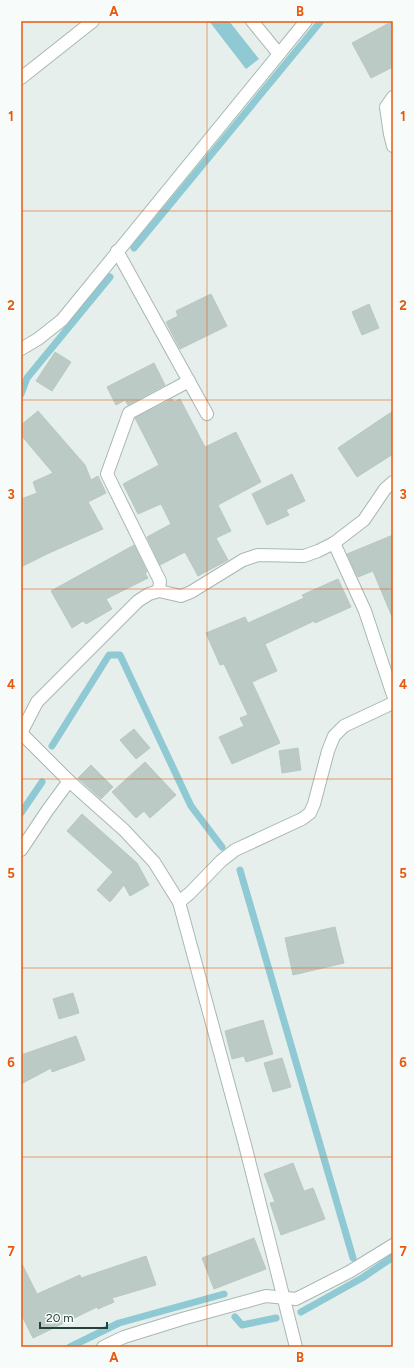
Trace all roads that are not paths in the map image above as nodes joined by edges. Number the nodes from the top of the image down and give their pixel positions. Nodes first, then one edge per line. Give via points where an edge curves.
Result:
1 (93, 21) edge
2 (252, 21) edge
3 (306, 21) edge
4 (279, 54) junction
5 (21, 78) edge
6 (393, 97) edge
7 (393, 146) edge
8 (117, 251) junction
9 (21, 349) edge
10 (189, 381) junction
11 (207, 414) dead end
12 (393, 482) edge
13 (334, 543) junction
14 (159, 591) junction
15 (393, 695) edge
16 (393, 704) edge
17 (69, 782) junction
18 (21, 850) edge
19 (179, 902) junction
20 (393, 1245) edge
21 (283, 1298) junction
22 (103, 1347) edge
23 (296, 1347) edge

1 - 5 street
2 - 4 street
3 - 4 street
4 - 8 street
6 - 7 street via 386,108
8 - 9 street via 62,320
8 - 10 street
10 - 11 street
10 - 14 street via 129,413 108,474 160,582
12 - 13 street via 385,489 364,520
13 - 14 street via 304,556 258,555 243,560 181,596
13 - 15 street via 365,611
14 - 17 street via 138,601 37,702 21,733
16 - 19 street via 344,726 334,736 310,813 302,820 235,850
17 - 18 street
17 - 19 street via 124,830 154,862
19 - 21 street via 242,1133
20 - 21 street via 349,1272 296,1298
21 - 22 street via 266,1296 228,1306 124,1337
21 - 23 street

